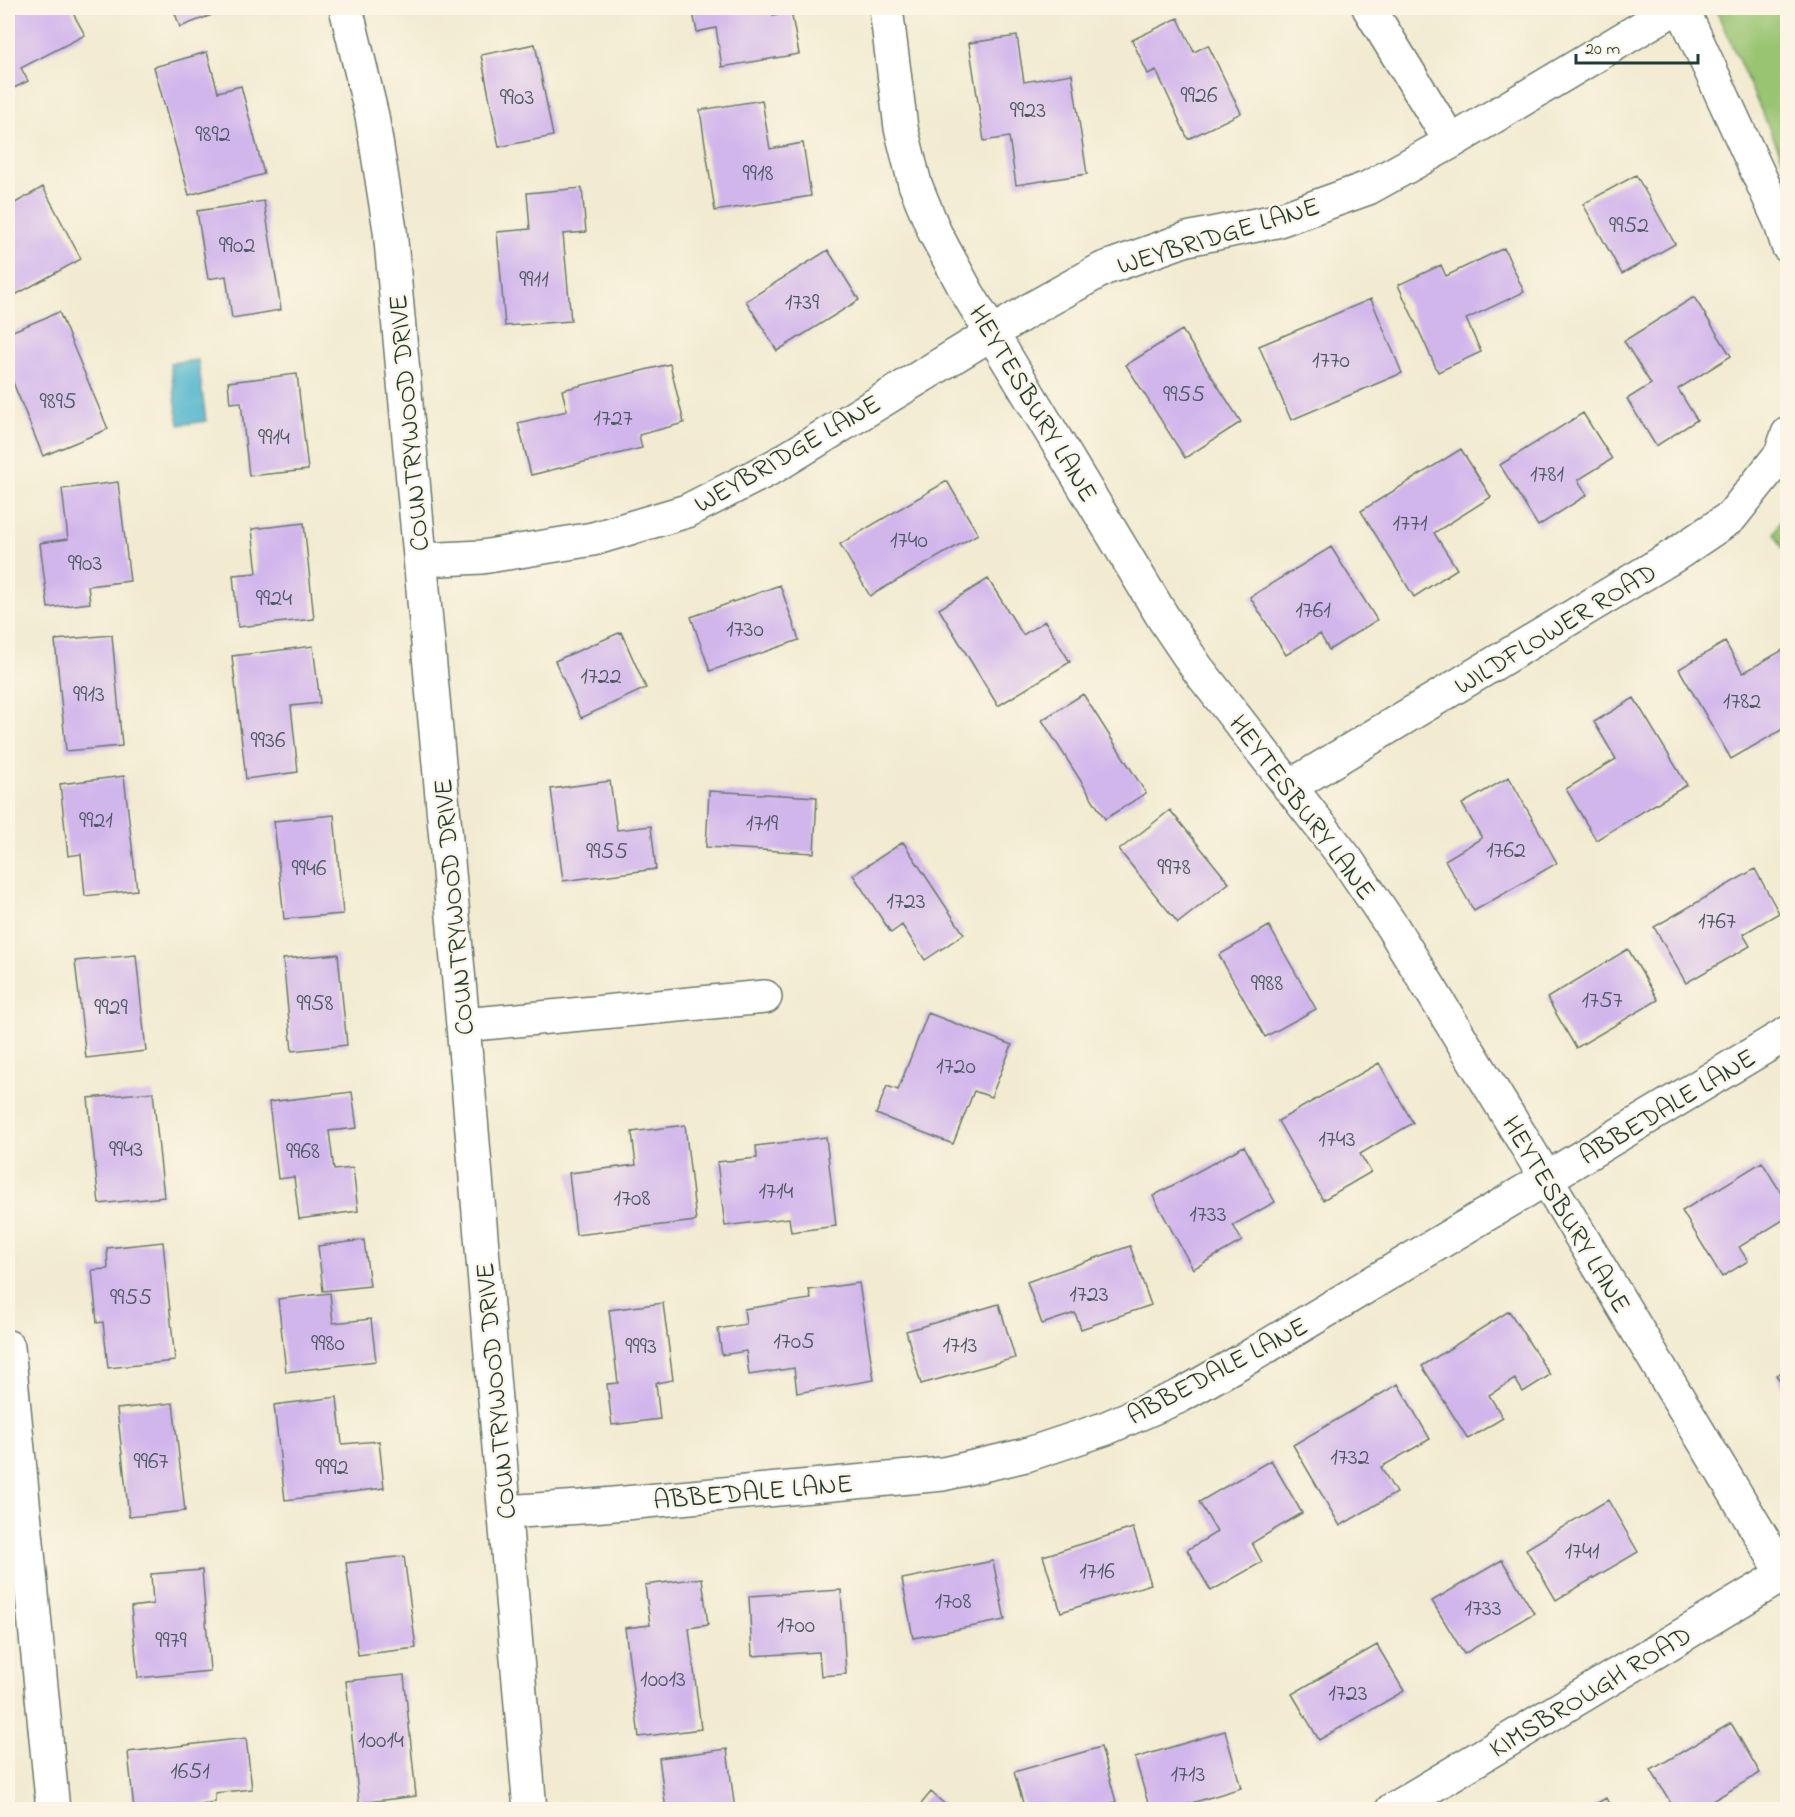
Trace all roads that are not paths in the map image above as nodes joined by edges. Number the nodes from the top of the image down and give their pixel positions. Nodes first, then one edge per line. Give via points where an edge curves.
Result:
1 (346, 8) edge
2 (886, 8) edge
3 (1369, 8) edge
4 (1675, 8) edge
5 (1682, 8) edge
6 (1451, 142) junction
7 (1788, 246) edge
8 (992, 333) junction
9 (1788, 435) edge
10 (421, 560) junction
11 (1289, 787) junction
12 (765, 997) dead end
13 (464, 1026) junction
14 (1788, 1033) edge
15 (1545, 1179) junction
16 (8, 1347) edge
17 (505, 1512) junction
18 (1786, 1576) edge
19 (53, 1809) edge
20 (530, 1809) edge
21 (1392, 1809) edge

1 - 10 street, COUNTRYWOOD DRIVE via 372,116 390,230
2 - 8 street, HEYTESBURY LANE via 902,128 915,184 935,233
3 - 6 street
4 - 6 street, WEYBRIDGE LANE
5 - 7 street via 1780,220
6 - 8 street, WEYBRIDGE LANE via 1358,192 1276,221 1187,239 1103,269
8 - 10 street, WEYBRIDGE LANE via 775,466 687,511 593,539 482,556
8 - 11 street, HEYTESBURY LANE via 1164,620
9 - 11 street, WILDFLOWER ROAD via 1781,454 1731,517 1676,555
10 - 13 street, COUNTRYWOOD DRIVE
11 - 15 street, HEYTESBURY LANE via 1347,860 1393,928
12 - 13 street
13 - 17 street, COUNTRYWOOD DRIVE
14 - 15 street, ABBEDALE LANE
15 - 17 street, ABBEDALE LANE via 1180,1396 1104,1429 1026,1455 943,1474
15 - 18 street, HEYTESBURY LANE
16 - 19 street
17 - 20 street, COUNTRYWOOD DRIVE
18 - 21 street, KIMSBROUGH ROAD

